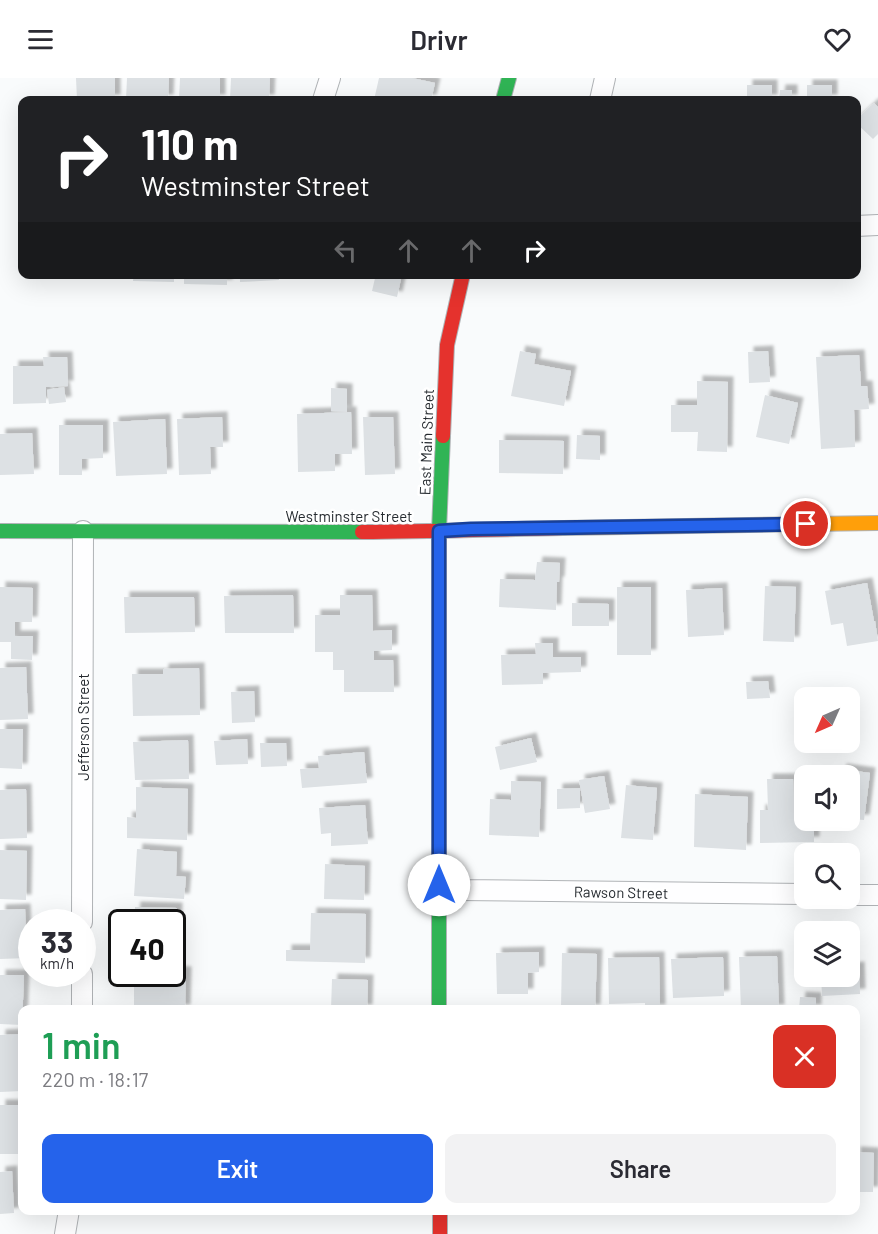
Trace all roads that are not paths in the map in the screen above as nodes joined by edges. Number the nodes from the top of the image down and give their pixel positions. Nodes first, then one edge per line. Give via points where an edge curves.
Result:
1 (330, 78) edge
2 (508, 78) edge
3 (605, 78) edge
4 (324, 96) edge
5 (504, 96) edge
6 (601, 96) edge
7 (878, 225) edge
8 (861, 226) edge
9 (462, 279) edge
10 (878, 523) edge
11 (0, 531) edge
12 (83, 531) junction
13 (439, 531) junction
14 (439, 885) junction
15 (794, 894) edge
16 (860, 894) edge
17 (878, 895) edge
18 (82, 909) edge
19 (82, 987) edge
20 (82, 1005) edge
21 (439, 1005) edge
22 (68, 1215) edge
23 (440, 1215) edge
24 (65, 1234) edge
25 (440, 1234) edge

1 - 4 street
2 - 5 street
3 - 6 street
7 - 8 street
9 - 13 street, East Main Street via 447,345
10 - 13 street, Westminster Street
11 - 12 street, Westminster Street
12 - 13 street, Westminster Street
12 - 18 street, Jefferson Street
13 - 14 street, East Main Street
14 - 15 street, Rawson Street via 459,890
14 - 21 street, East Main Street
16 - 17 street
19 - 20 street
22 - 24 street
23 - 25 street

